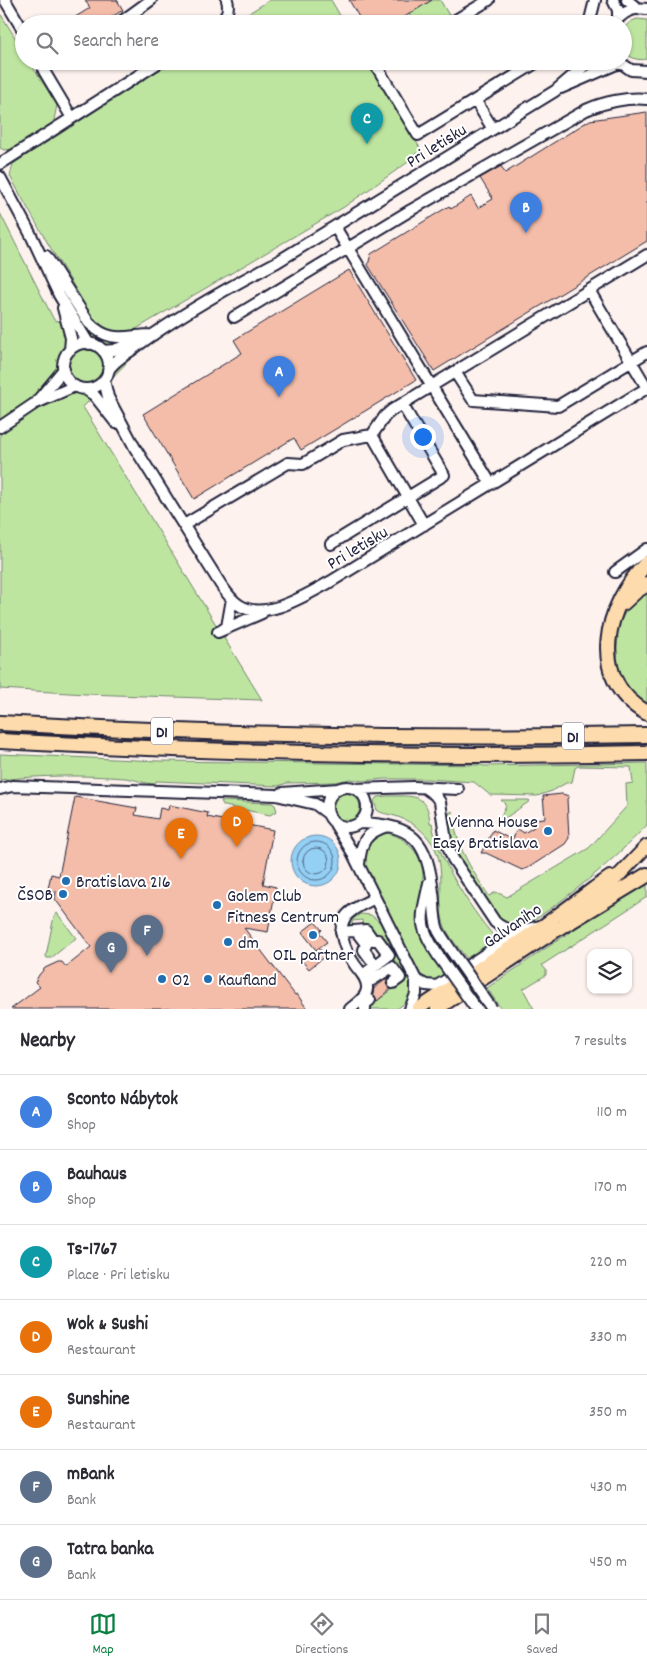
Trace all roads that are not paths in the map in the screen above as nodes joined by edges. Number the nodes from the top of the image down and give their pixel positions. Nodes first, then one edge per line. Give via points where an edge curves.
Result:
1 (5, 0) edge
2 (151, 0) edge
3 (228, 0) edge
4 (489, 0) edge
5 (595, 0) edge
6 (614, 0) edge
7 (627, 0) edge
8 (642, 9) edge
9 (130, 15) edge
10 (226, 15) edge
11 (464, 15) edge
12 (591, 15) edge
13 (615, 15) edge
14 (623, 15) edge
15 (15, 17) edge
16 (44, 70) edge
17 (147, 70) edge
18 (385, 70) edge
19 (524, 70) edge
20 (579, 70) edge
21 (603, 70) edge
22 (632, 70) edge
23 (647, 71) edge
24 (555, 90) junction
25 (647, 99) edge
26 (476, 100) junction
27 (72, 118) junction
28 (493, 129) junction
29 (0, 164) edge
30 (0, 177) edge
31 (335, 227) junction
32 (31, 235) junction
33 (348, 248) junction
34 (647, 255) edge
35 (589, 290) junction
36 (59, 295) junction
37 (234, 317) dead end
38 (153, 335) junction
39 (89, 344) junction
40 (70, 350) junction
41 (103, 350) junction
42 (647, 352) edge
43 (631, 362) junction
44 (64, 369) junction
45 (455, 372) junction
46 (106, 376) junction
47 (431, 386) junction
48 (80, 387) junction
49 (647, 388) edge
50 (34, 404) junction
51 (402, 404) junction
52 (0, 427) edge
53 (372, 435) junction
54 (135, 448) junction
55 (491, 484) junction
56 (408, 497) junction
57 (184, 525) junction
58 (424, 525) junction
59 (331, 544) dead end
60 (647, 549) edge
61 (647, 563) edge
62 (615, 572) dead end
63 (647, 584) edge
64 (232, 599) junction
65 (277, 607) junction
66 (610, 628) junction
67 (647, 713) edge
68 (0, 723) edge
69 (647, 735) edge
70 (0, 741) edge
71 (647, 753) edge
72 (0, 783) edge
73 (425, 788) junction
74 (0, 789) edge
75 (141, 789) junction
76 (338, 789) junction
77 (355, 789) junction
78 (373, 789) junction
79 (278, 795) junction
80 (366, 805) junction
81 (442, 812) junction
82 (327, 813) junction
83 (335, 824) junction
84 (358, 824) junction
85 (389, 826) junction
86 (647, 846) edge
87 (351, 850) junction
88 (358, 865) junction
89 (625, 868) junction
90 (647, 875) edge
91 (430, 877) junction
92 (375, 898) junction
93 (566, 924) junction
94 (544, 926) junction
95 (521, 930) junction
96 (356, 931) junction
97 (341, 932) junction
98 (376, 965) junction
99 (365, 978) junction
100 (416, 980) junction
101 (393, 983) dead end
102 (350, 1009) edge
103 (410, 1009) edge
104 (418, 1009) edge
105 (438, 1009) edge
106 (476, 1009) edge
107 (492, 1009) edge

1 - 15 street
2 - 9 street
3 - 10 street
4 - 11 street
5 - 12 street
6 - 13 street
7 - 8 street
8 - 14 street via 627,11
16 - 27 street
17 - 27 street
18 - 26 street via 418,135
19 - 26 street
20 - 24 street, Pri letisku
21 - 24 street, Pri letisku
22 - 23 street
24 - 28 street, Pri letisku
25 - 33 street via 592,107
26 - 28 street
27 - 29 street
28 - 31 street, Pri letisku
30 - 32 street, Pri letisku
31 - 33 street
31 - 38 street, Pri letisku
32 - 36 street, Pri letisku
32 - 38 street, Pri letisku via 95,330 110,337
33 - 37 street
33 - 47 street
34 - 35 street
35 - 43 street
35 - 45 street
36 - 39 street, Pri letisku
36 - 40 street, Pri letisku via 70,333
38 - 41 street, Pri letisku via 120,349
38 - 46 street, Pri letisku via 116,361
39 - 40 street via 77,345
39 - 41 street
40 - 44 street, Pri letisku via 64,360
41 - 46 street, Pri letisku via 108,358
42 - 43 street
43 - 45 street via 558,406 473,400
43 - 49 street
44 - 48 street, Pri letisku via 67,379
44 - 50 street, Pri letisku
45 - 47 street
46 - 48 street, Pri letisku via 93,388
46 - 54 street, Pri letisku via 108,398
47 - 51 street
47 - 55 street
48 - 50 street, Pri letisku
48 - 54 street, Pri letisku via 94,395
49 - 55 street, Pri letisku
50 - 52 street
51 - 53 street via 385,416
51 - 56 street via 444,475
53 - 56 street
53 - 57 street via 343,440 303,464 288,463
54 - 57 street, Pri letisku
55 - 58 street, Pri letisku
56 - 58 street
56 - 59 street
57 - 64 street, Pri letisku
58 - 65 street, Pri letisku via 330,582
60 - 62 street
61 - 66 highway via 621,596
63 - 66 highway via 625,602
64 - 65 street, Pri letisku via 255,612
64 - 65 street via 227,627 218,632
66 - 67 highway via 608,650 612,672 629,701
68 - 69 highway, D1 via 305,736
70 - 71 highway, D1 via 136,749 324,753
72 - 75 street via 67,781 127,784
73 - 78 street
73 - 81 street via 438,800
73 - 81 street via 458,790 448,797
74 - 75 street via 12,786
75 - 79 street
76 - 77 street
76 - 79 street
76 - 82 street via 327,800
77 - 78 street
77 - 80 street
78 - 80 street
79 - 82 street via 315,804
80 - 84 street via 365,816
80 - 85 street via 372,814
81 - 95 street via 449,851 490,917 504,930
82 - 83 street
83 - 84 street via 346,828
83 - 87 street
84 - 85 street
84 - 87 street via 352,832
85 - 88 street via 378,829 363,840
85 - 91 street via 401,829 423,848 429,862
86 - 89 main road, Galvaniho
87 - 88 street
88 - 92 street
89 - 93 main road, Galvaniho
89 - 94 main road, Galvaniho
90 - 93 highway
91 - 106 street, bridge via 422,922 426,937
91 - 107 street, bridge via 438,930
92 - 97 street via 346,916
92 - 100 street
93 - 105 main road, Galvaniho
94 - 95 street
94 - 104 main road, Galvaniho
95 - 100 street via 437,986
96 - 97 street
96 - 98 street via 366,944 364,950
96 - 98 street via 366,930 389,955
97 - 99 street via 348,955
98 - 99 street
99 - 101 street via 372,980 392,966 400,978
99 - 102 street via 367,992
100 - 103 street via 416,994

